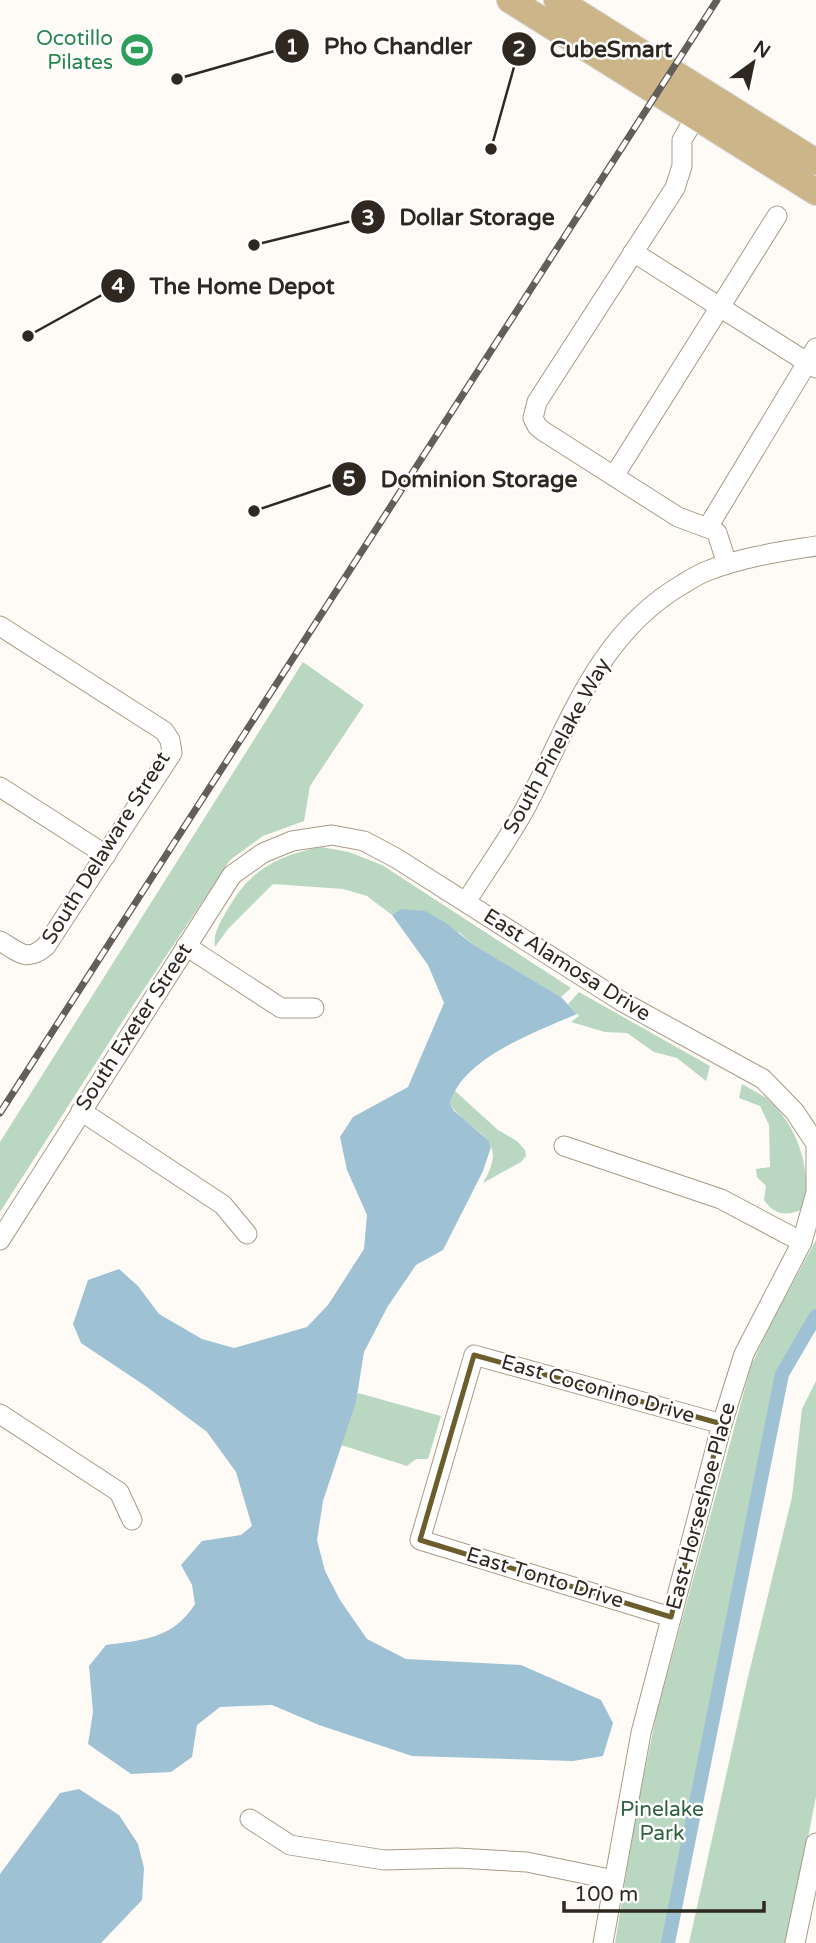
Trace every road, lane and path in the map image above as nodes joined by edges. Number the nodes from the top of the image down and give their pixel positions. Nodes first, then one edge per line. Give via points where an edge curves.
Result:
1 (510, 0) edge
2 (557, 0) edge
3 (696, 116) junction
4 (816, 162) edge
5 (816, 192) edge
6 (777, 216) dead end
7 (633, 252) junction
8 (720, 309) junction
9 (813, 360) edge
10 (614, 476) junction
11 (708, 527) junction
12 (816, 546) edge
13 (727, 564) junction
14 (0, 626) edge
15 (0, 787) edge
16 (292, 841) joint
17 (107, 855) junction
18 (466, 902) junction
19 (0, 941) edge
20 (186, 946) junction
21 (314, 1008) dead end
22 (81, 1111) junction
23 (816, 1144) edge
24 (564, 1146) dead end
25 (816, 1169) edge
26 (247, 1234) dead end
27 (0, 1240) edge
28 (802, 1242) junction
29 (0, 1414) edge
30 (722, 1424) junction
31 (132, 1520) dead end
32 (420, 1540) joint
33 (671, 1617) junction
34 (250, 1819) dead end
35 (816, 1843) edge
36 (614, 1880) junction
37 (803, 1935) edge
38 (603, 1943) edge

1 - 3 main road
2 - 4 main road
3 - 5 main road
3 - 7 street via 682,140 679,180
6 - 8 street
7 - 8 street
7 - 10 street via 533,413 537,426
8 - 9 street
8 - 10 street
9 - 11 street
10 - 11 street via 678,517
11 - 13 street via 717,533
12 - 13 street, South Pinelake Way
13 - 18 street, South Pinelake Way via 705,571 663,596 633,621 604,657 525,809
14 - 17 street, South Delaware Street via 164,731 170,740 172,753
15 - 17 street
16 - 18 street, East Alamosa Drive via 332,835 364,841
16 - 20 street, South Exeter Street via 263,853 232,875
17 - 19 street, South Delaware Street via 37,954 24,956
18 - 23 street, East Alamosa Drive via 621,1001 763,1079 795,1112
20 - 21 street via 281,1008
20 - 22 street, South Exeter Street
22 - 26 street via 223,1205
22 - 27 street, South Exeter Street
23 - 25 street, East Horseshoe Place
24 - 28 street via 721,1199
25 - 28 street, East Horseshoe Place via 816,1192
28 - 30 street, East Horseshoe Place via 744,1354
29 - 31 street via 119,1492
30 - 32 street, East Coconino Drive via 474,1354
30 - 33 street, East Horseshoe Place
32 - 33 street, East Tonto Drive
33 - 36 street, East Horseshoe Place via 641,1733
34 - 36 street via 290,1845 384,1860 527,1862
35 - 37 street
36 - 38 street, East Horseshoe Place

